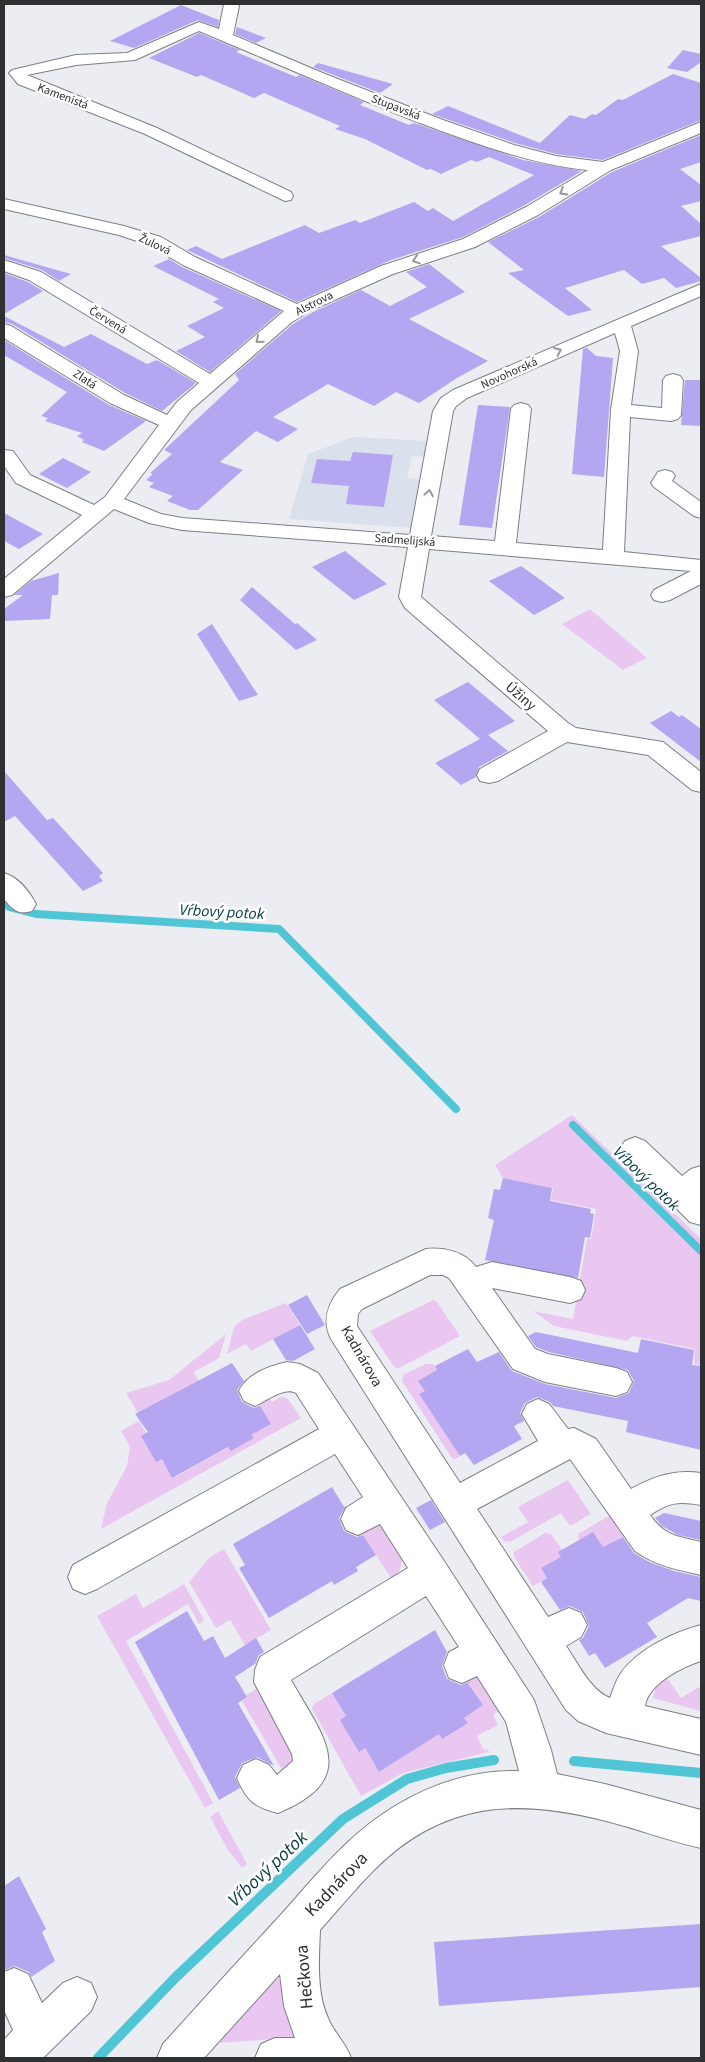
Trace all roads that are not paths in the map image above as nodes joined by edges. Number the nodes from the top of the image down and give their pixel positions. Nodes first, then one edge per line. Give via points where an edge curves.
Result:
1 (231, 4) edge
2 (199, 26) joint
3 (226, 37) junction
4 (701, 127) edge
5 (605, 167) junction
6 (285, 196) dead end
7 (4, 204) edge
8 (4, 265) edge
9 (701, 289) edge
10 (298, 311) junction
11 (621, 324) junction
12 (4, 330) edge
13 (673, 380) dead end
14 (210, 382) junction
15 (521, 409) dead end
16 (621, 410) junction
17 (170, 423) junction
18 (6, 455) dead end
19 (665, 476) dead end
20 (693, 496) edge
21 (104, 507) junction
22 (701, 512) edge
23 (420, 541) junction
24 (505, 548) junction
25 (613, 557) junction
26 (701, 567) edge
27 (701, 576) edge
28 (4, 590) edge
29 (662, 595) dead end
30 (560, 730) junction
31 (489, 775) dead end
32 (701, 784) edge
33 (4, 882) edge
34 (23, 904) dead end
35 (635, 1149) dead end
36 (694, 1195) edge
37 (470, 1283) junction
38 (570, 1290) dead end
39 (616, 1382) dead end
40 (255, 1391) dead end
41 (538, 1414) dead end
42 (341, 1434) junction
43 (560, 1446) junction
44 (701, 1489) edge
45 (454, 1504) junction
46 (627, 1510) junction
47 (701, 1558) edge
48 (432, 1573) junction
49 (85, 1577) dead end
50 (701, 1643) edge
51 (625, 1719) junction
52 (701, 1737) edge
53 (256, 1778) dead end
54 (542, 1790) junction
55 (701, 1829) edge
56 (301, 1920) junction
57 (14, 1988) dead end
58 (77, 1996) dead end
59 (25, 2047) edge
60 (177, 2058) edge
61 (275, 2058) edge
62 (324, 2058) edge
63 (331, 2058) edge

1 - 3 street
2 - 3 street, Stupavská
2 - 6 street, Kamenistá via 130,57 76,60 17,73 22,81 152,131
3 - 5 street, Stupavská via 299,70 452,128 521,151
4 - 5 street, Alstrova
5 -> 10 street, Alstrova via 532,211 469,243 387,270
7 - 10 street, Žulová via 156,241 189,261
8 - 14 street, Červená via 35,276
9 - 11 street, Novohorská
10 -> 14 street, Alstrova
11 - 16 street via 628,351
23 -> 11 street, Novohorská via 443,411 448,402 455,396
12 - 17 street, Zlatá via 117,399
13 - 16 street via 671,419
14 - 17 street, Alstrova
15 - 24 street
16 - 25 street
17 - 21 street, Alstrova
18 - 21 street, Sadmelijská via 23,479
19 - 20 street via 660,483
20 - 22 street
21 - 23 street, Sadmelijská via 182,524
21 - 28 street, Alstrova
23 - 24 street, Sadmelijská
23 - 30 street, Úžiny via 410,594 413,603
24 - 25 street, Sadmelijská
25 - 26 street, Sadmelijská
27 - 29 street
30 - 31 street via 559,736
30 - 32 street, Úžiny via 570,735 655,748
33 - 34 street
35 - 36 street
37 - 38 street via 492,1275
37 - 39 street, Kadnárova via 524,1359 545,1368
37 - 45 street, Kadnárova via 460,1268 451,1263 439,1260 426,1262 351,1300 340,1317 342,1329
40 - 42 street via 290,1375 299,1376
41 - 43 street
42 - 48 street via 372,1511
42 - 49 street
43 - 45 street
43 - 46 street via 574,1443 584,1450
44 - 46 street via 685,1485 668,1488
45 - 51 street, Kadnárova via 555,1633 579,1697 590,1708
46 - 47 street via 655,1546
48 - 53 street via 273,1670 272,1682 310,1749 312,1762 306,1775 278,1794 266,1791
48 - 54 street via 473,1658 521,1713
50 - 51 street via 668,1658 634,1685 628,1697
51 - 52 street, Kadnárova
54 - 55 street, Kadnárova via 590,1797
54 - 56 street, Kadnárova via 477,1793 421,1812 361,1856
56 - 60 street, Kadnárova
56 - 63 street, Hečkova via 304,2003 314,2032
57 - 59 street
58 - 59 street
61 - 62 street

